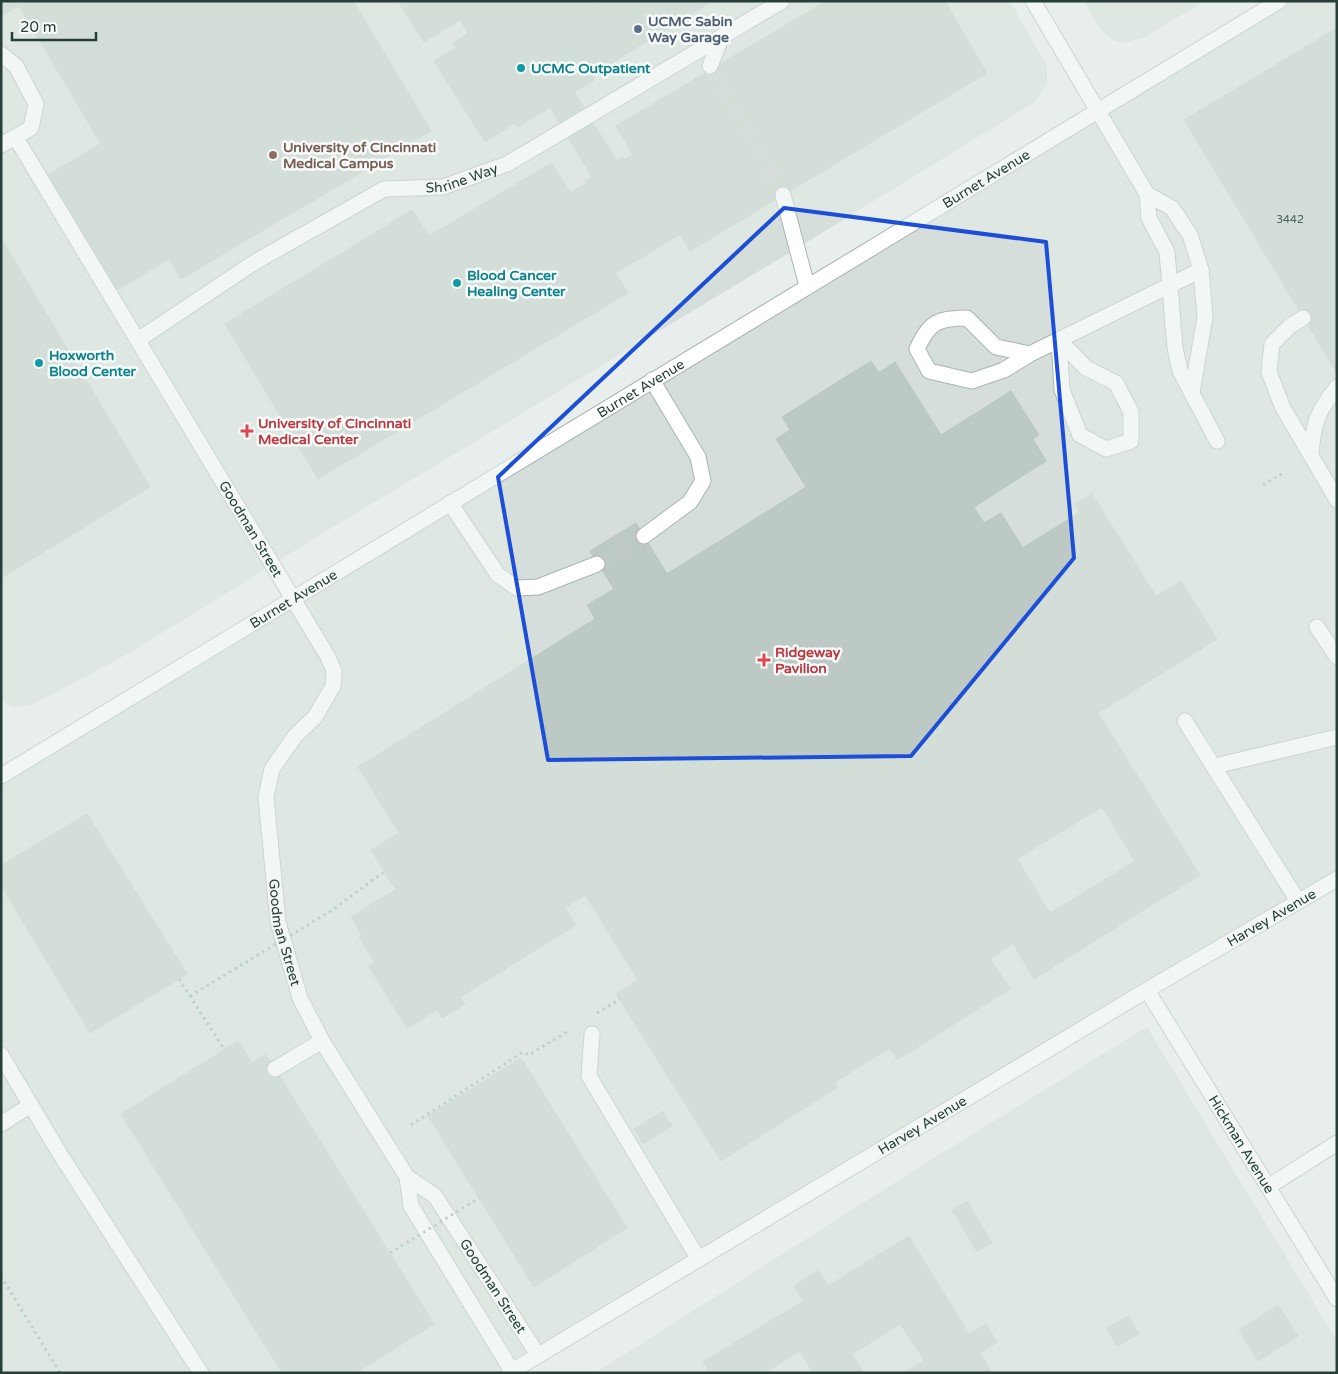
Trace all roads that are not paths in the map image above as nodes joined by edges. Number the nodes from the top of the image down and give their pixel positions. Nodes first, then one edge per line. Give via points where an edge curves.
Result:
1 (782, 1) edge
2 (1033, 1) edge
3 (1278, 1) edge
4 (722, 36) junction
5 (1, 54) edge
6 (710, 66) dead end
7 (1098, 110) junction
8 (16, 138) junction
9 (1, 144) edge
10 (1147, 194) junction
11 (782, 195) tunnel mouth
12 (1201, 270) junction
13 (1170, 284) junction
14 (807, 286) junction
15 (1303, 318) dead end
16 (138, 340) junction
17 (1059, 340) junction
18 (1030, 354) junction
19 (652, 380) junction
20 (1337, 387) edge
21 (1192, 392) junction
22 (1217, 441) dead end
23 (1311, 455) junction
24 (1337, 500) edge
25 (450, 503) junction
26 (644, 536) tunnel mouth
27 (598, 564) tunnel mouth
28 (294, 597) junction
29 (1317, 627) dead end
30 (1337, 657) edge
31 (1185, 721) dead end
32 (1337, 737) edge
33 (1215, 766) junction
34 (2, 774) edge
35 (1337, 879) edge
36 (1298, 901) junction
37 (1147, 990) junction
38 (592, 1034) dead end
39 (322, 1041) junction
40 (1, 1055) edge
41 (275, 1069) dead end
42 (31, 1105) junction
43 (1, 1124) edge
44 (1337, 1143) edge
45 (406, 1177) junction
46 (1268, 1187) junction
47 (698, 1258) junction
48 (1337, 1299) edge
49 (538, 1355) junction
50 (510, 1372) edge
51 (201, 1373) edge

1 - 4 street, Shrine Way
2 - 7 street
3 - 7 street, Burnet Avenue
4 - 6 street
4 - 16 street, Shrine Way via 507,164 443,187 384,189 255,262
5 - 8 street via 16,66 36,104 31,128
7 - 10 street
7 - 14 street, Burnet Avenue
8 - 9 street
8 - 16 street, Goodman Street
10 - 12 street via 1172,208 1190,235
10 - 13 street via 1149,218 1167,252
11 - 14 street
12 - 13 street
12 - 21 street via 1205,317
13 - 17 street
13 - 21 street via 1180,371
14 - 19 street, Burnet Avenue
15 - 23 street via 1272,344 1269,372 1283,408
16 - 28 street, Goodman Street
17 - 17 street via 1062,390 1080,435 1106,449 1131,441 1131,412 1116,384 1086,368
17 - 18 street
18 - 18 street via 996,347 968,318 947,318 925,331 917,350 929,371 972,381 1004,370
19 - 25 street, Burnet Avenue
19 - 26 street via 698,456 703,481 690,502
20 - 23 street via 1325,401 1313,426
21 - 22 street
23 - 24 street
25 - 27 street via 498,575 517,588 538,587
25 - 28 street, Burnet Avenue
28 - 34 street, Burnet Avenue
28 - 39 street, Goodman Street via 328,657 334,671 334,686 315,718 295,736 272,769 266,797 278,922 300,998
29 - 30 street
31 - 33 street
32 - 33 street
33 - 36 street
35 - 36 street, Harvey Avenue
36 - 37 street, Harvey Avenue
37 - 46 street, Hickman Avenue
37 - 47 street, Harvey Avenue
38 - 47 street via 589,1076
39 - 41 street
39 - 45 street, Goodman Street
40 - 42 street
42 - 43 street
42 - 51 street
44 - 46 street
45 - 49 street, Goodman Street via 435,1196
45 - 50 street, Goodman Street via 411,1206
46 - 48 street, Hickman Avenue
47 - 49 street, Harvey Avenue
49 - 50 street, Harvey Avenue

